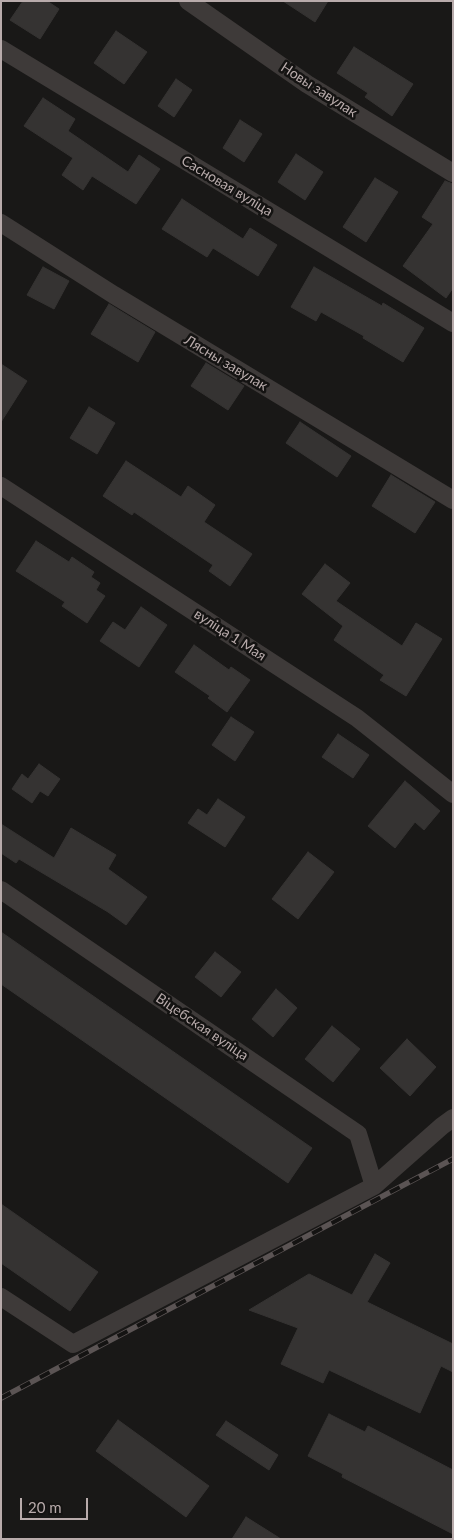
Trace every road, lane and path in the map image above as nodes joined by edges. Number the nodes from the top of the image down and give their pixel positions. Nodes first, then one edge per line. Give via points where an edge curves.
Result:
1 (188, 1) edge
2 (1, 49) edge
3 (453, 173) edge
4 (1, 223) edge
5 (453, 323) edge
6 (1, 486) edge
7 (453, 500) edge
8 (453, 794) edge
9 (1, 890) edge
10 (453, 1118) edge
11 (374, 1186) junction
12 (1, 1298) edge

1 - 3 street, Новы завулак via 308,84
2 - 5 street, Сасновая вуліца
4 - 7 street, Лясны завулак
6 - 8 street, вуліца 1 Мая via 357,718
9 - 11 street, Віцебская вуліца via 358,1134
10 - 11 street
11 - 12 street via 73,1344

